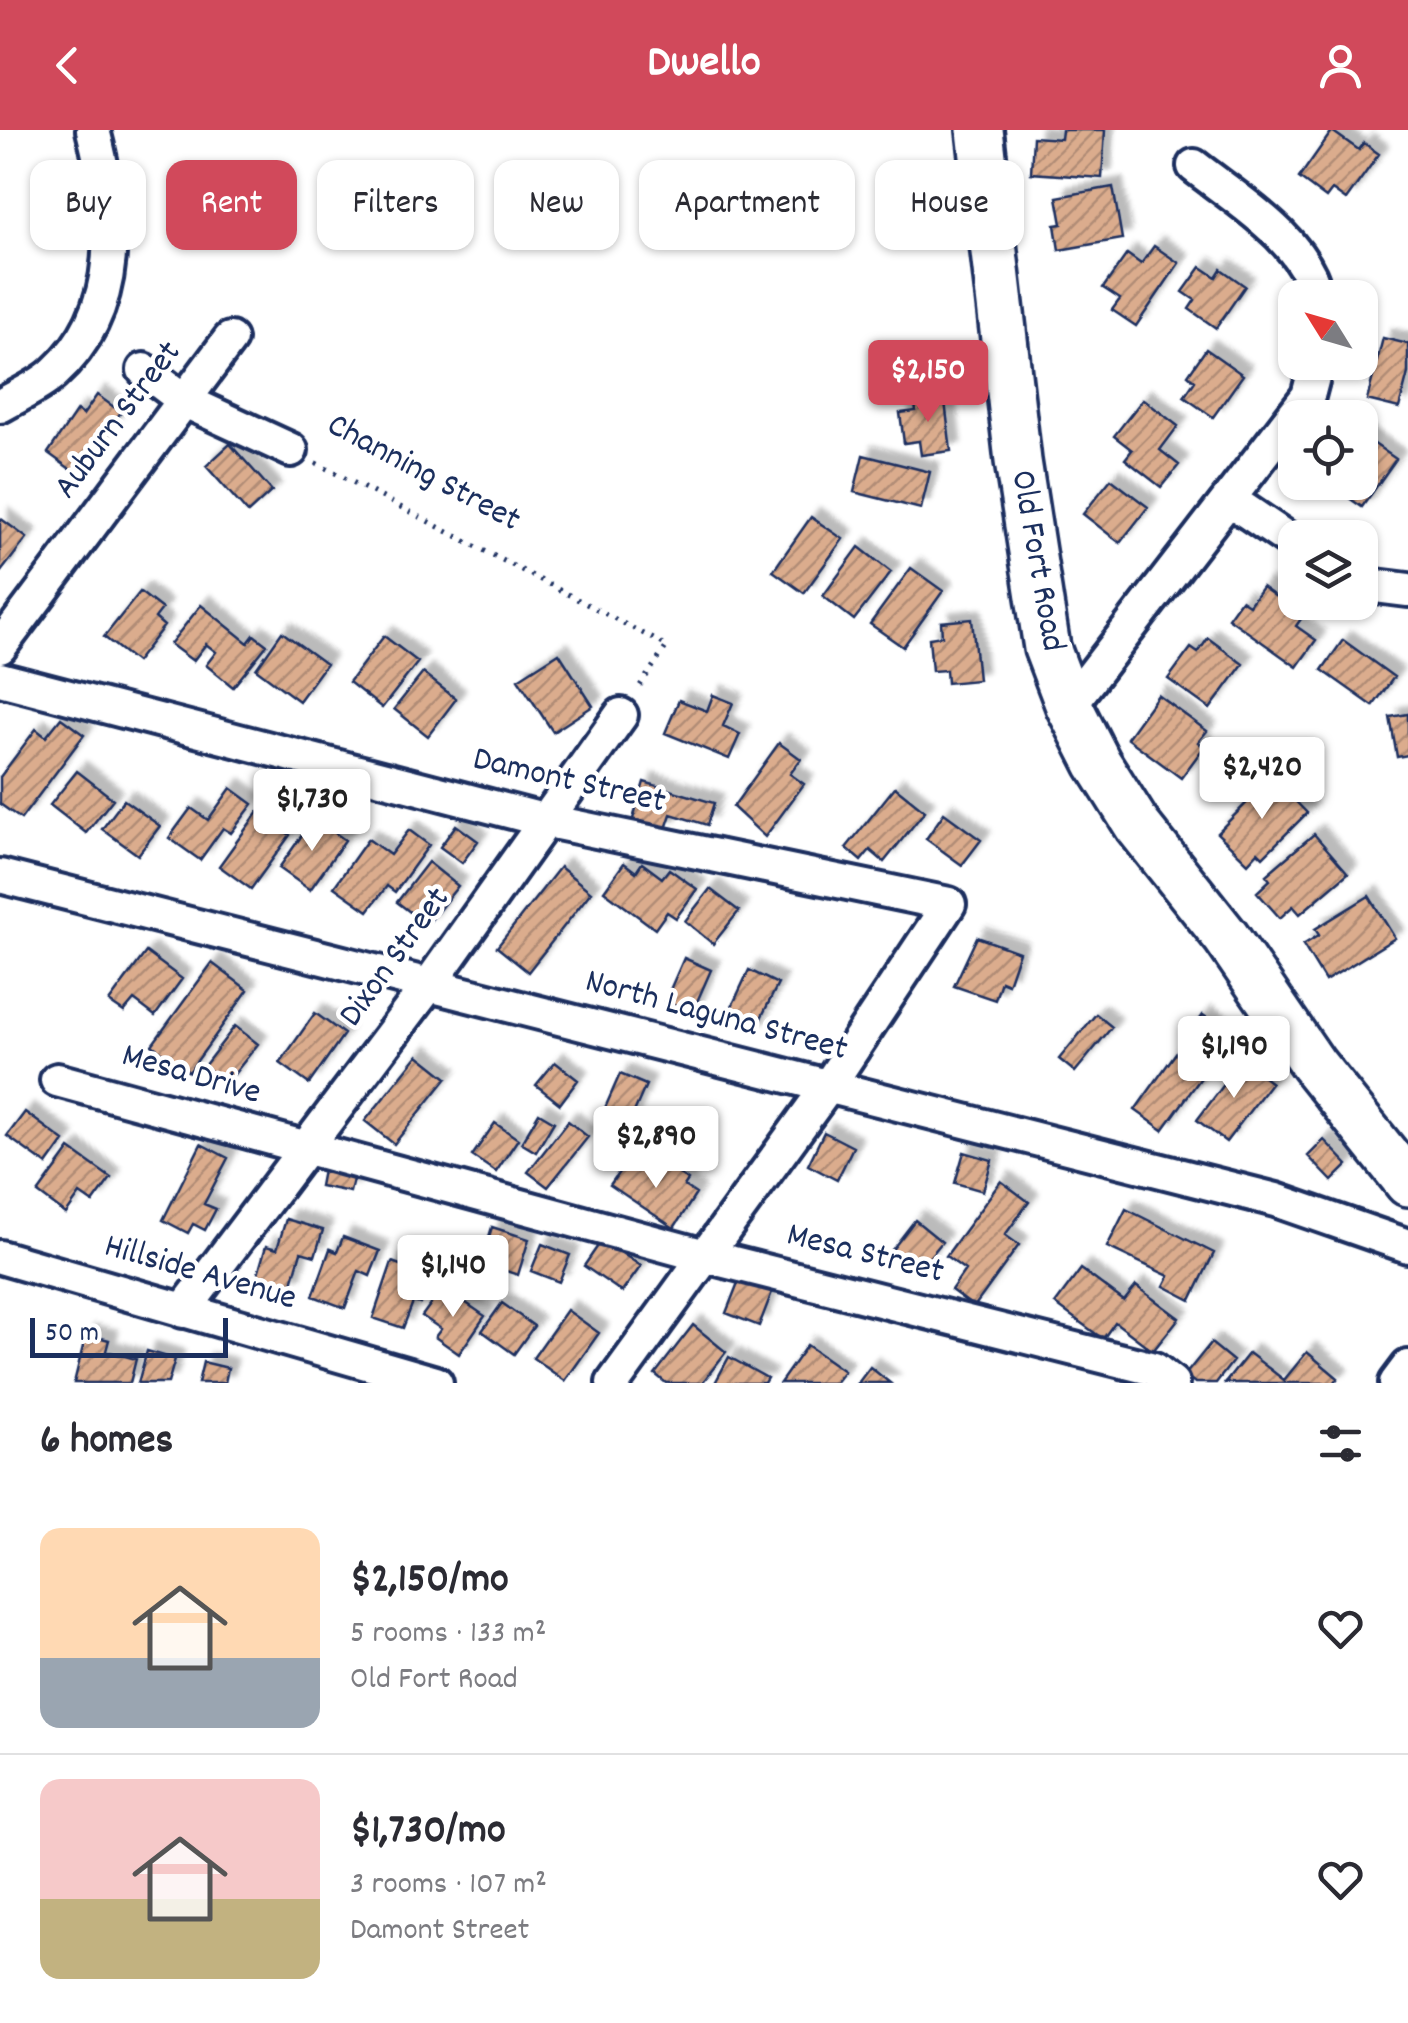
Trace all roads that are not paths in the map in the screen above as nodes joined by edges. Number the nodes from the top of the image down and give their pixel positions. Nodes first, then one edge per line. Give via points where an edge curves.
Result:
1 (93, 130) edge
2 (980, 130) edge
3 (1194, 166) dead end
4 (1313, 280) edge
5 (230, 339) dead end
6 (144, 370) dead end
7 (1312, 380) edge
8 (185, 400) junction
9 (0, 406) edge
10 (291, 450) road end
11 (1230, 500) junction
12 (1278, 532) edge
13 (1378, 586) edge
14 (1408, 590) edge
15 (0, 647) edge
16 (0, 679) edge
17 (1069, 706) junction
18 (620, 715) road end
19 (543, 820) junction
20 (0, 876) edge
21 (431, 982) junction
22 (57, 1080) dead end
23 (827, 1088) junction
24 (303, 1149) junction
25 (1408, 1183) edge
26 (1408, 1246) edge
27 (705, 1256) junction
28 (3, 1268) edge
29 (183, 1311) junction
30 (1408, 1367) edge
31 (419, 1381) edge
32 (613, 1383) edge
33 (1172, 1383) edge
34 (1396, 1383) edge

1 - 9 street via 113,249 95,318 53,374
2 - 17 street, Old Fort Road via 1018,461 1048,648
3 - 4 street via 1276,232
5 - 8 street, Auburn Street
6 - 8 street, Channing Street
7 - 11 street via 1308,396
8 - 10 street, Channing Street
8 - 15 street, Auburn Street
11 - 12 street
11 - 17 street
13 - 14 street
16 - 19 street, Damont Street
17 - 25 street, Old Fort Road via 1137,824
18 - 19 street, Dixon Street
19 - 21 street, Dixon Street
19 - 23 street, Damont Street via 950,904
20 - 21 street, North Laguna Street
21 - 23 street, North Laguna Street
21 - 24 street, Dixon Street
22 - 24 street, Mesa Drive
23 - 26 street, North Laguna Street via 1276,1200
23 - 27 street
24 - 27 street, Mesa Street
24 - 29 street, Dixon Street
27 - 32 street
27 - 33 street, Mesa Street via 1154,1369
28 - 29 street, Hillside Avenue
29 - 31 street, Hillside Avenue
30 - 34 street

